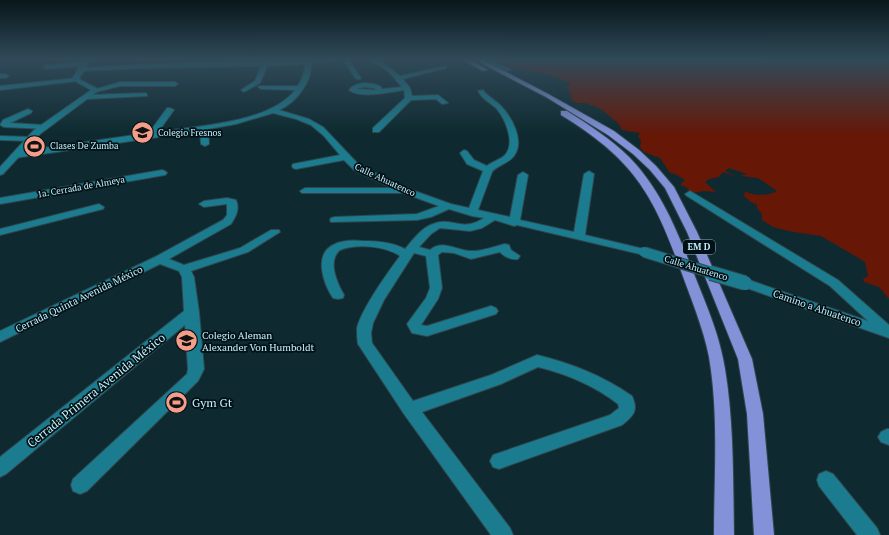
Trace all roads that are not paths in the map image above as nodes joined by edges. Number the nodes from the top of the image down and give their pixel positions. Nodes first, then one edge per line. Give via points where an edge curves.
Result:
1 (29, 85) edge
2 (86, 85) edge
3 (130, 85) edge
4 (253, 85) edge
5 (301, 85) edge
6 (405, 85) edge
7 (513, 85) edge
8 (527, 85) edge
9 (261, 87) dead end
10 (0, 88) edge
11 (300, 88) junction
12 (407, 88) junction
13 (96, 90) junction
14 (244, 90) dead end
15 (379, 90) dead end
16 (481, 91) dead end
17 (145, 95) dead end
18 (86, 97) junction
19 (409, 98) junction
20 (444, 103) dead end
21 (170, 110) dead end
22 (28, 111) dead end
23 (272, 111) junction
24 (44, 127) junction
25 (204, 128) junction
26 (376, 130) dead end
27 (0, 131) edge
28 (151, 135) junction
29 (34, 136) junction
30 (0, 138) edge
31 (205, 144) dead end
32 (464, 153) dead end
33 (15, 155) junction
34 (346, 157) junction
35 (296, 166) dead end
36 (489, 170) junction
37 (0, 172) edge
38 (162, 173) dead end
39 (589, 174) dead end
40 (523, 175) dead end
41 (305, 191) dead end
42 (406, 191) junction
43 (690, 194) dead end
44 (0, 201) edge
45 (204, 204) dead end
46 (448, 206) junction
47 (99, 207) dead end
48 (472, 213) junction
49 (492, 218) junction
50 (335, 220) dead end
51 (514, 223) junction
52 (0, 232) edge
53 (276, 232) dead end
54 (579, 236) junction
55 (410, 252) junction
56 (432, 254) junction
57 (514, 256) dead end
58 (159, 260) junction
59 (184, 269) junction
60 (745, 283) joint
61 (338, 295) dead end
62 (491, 311) dead end
63 (192, 312) junction
64 (889, 333) edge
65 (0, 337) edge
66 (410, 409) junction
67 (499, 460) dead end
68 (0, 468) edge
69 (826, 480) dead end
70 (80, 485) dead end
71 (503, 535) edge
72 (724, 535) edge
73 (764, 535) edge
74 (870, 535) edge

1 - 10 street
2 - 13 street
3 - 13 street via 115,85
4 - 14 street
5 - 11 street
6 - 12 street
7 - 72 highway, EM D via 595,133 618,152 648,187 669,224 712,341 718,368 722,403
8 - 73 highway, EM D via 611,133 636,152 668,187 692,232 745,359 755,414
9 - 11 street
11 - 23 street via 290,102
12 - 15 street
12 - 19 street
13 - 18 street
16 - 36 street via 486,99 501,110 513,134 512,151 507,158
17 - 18 street
18 - 24 street
19 - 20 street via 438,97
19 - 26 street
21 - 28 street
22 - 24 street via 4,125
23 - 25 street, Calle Ahuatenco
23 - 34 street, Calle Ahuatenco via 307,119 317,124
24 - 29 street
25 - 28 street, Calle Ahuatenco
25 - 31 street
27 - 29 street
28 - 33 street, Calle Ahuatenco
29 - 30 street
29 - 33 street
32 - 36 street via 471,163
33 - 37 street
34 - 35 street
34 - 42 street, Calle Ahuatenco via 357,168
36 - 48 street
38 - 44 street, 1a. Cerrada de Almeya
39 - 54 street
40 - 51 street
41 - 42 street
42 - 46 street, Calle Ahuatenco
43 - 64 street via 834,283
45 - 58 street, Cerrada Quinta Avenida México via 230,201 231,218
46 - 48 street, Calle Ahuatenco
46 - 50 street via 417,217
47 - 52 street
48 - 49 street, Calle Ahuatenco
49 - 51 street, Calle Ahuatenco
49 - 55 street via 469,228 445,225 435,227
51 - 54 street, Calle Ahuatenco
53 - 59 street via 238,252
54 - 60 street, Calle Ahuatenco, bridge via 644,252
55 - 56 street
55 - 61 street via 372,244 338,246 329,255 328,264 332,286
55 - 66 street via 365,323 363,333 365,344
56 - 57 street via 439,248 471,255 505,247 506,252
56 - 62 street via 436,288 432,299 414,324 416,328 427,331
58 - 59 street
58 - 65 street, Cerrada Quinta Avenida México
59 - 63 street via 188,277
60 - 64 street, Camino a Ahuatenco
63 - 68 street, Cerrada Primera Avenida México
63 - 70 street via 196,369 193,377
66 - 67 street via 496,380 537,361 567,369 616,392 626,401 627,411 616,420
66 - 71 street
69 - 74 street

